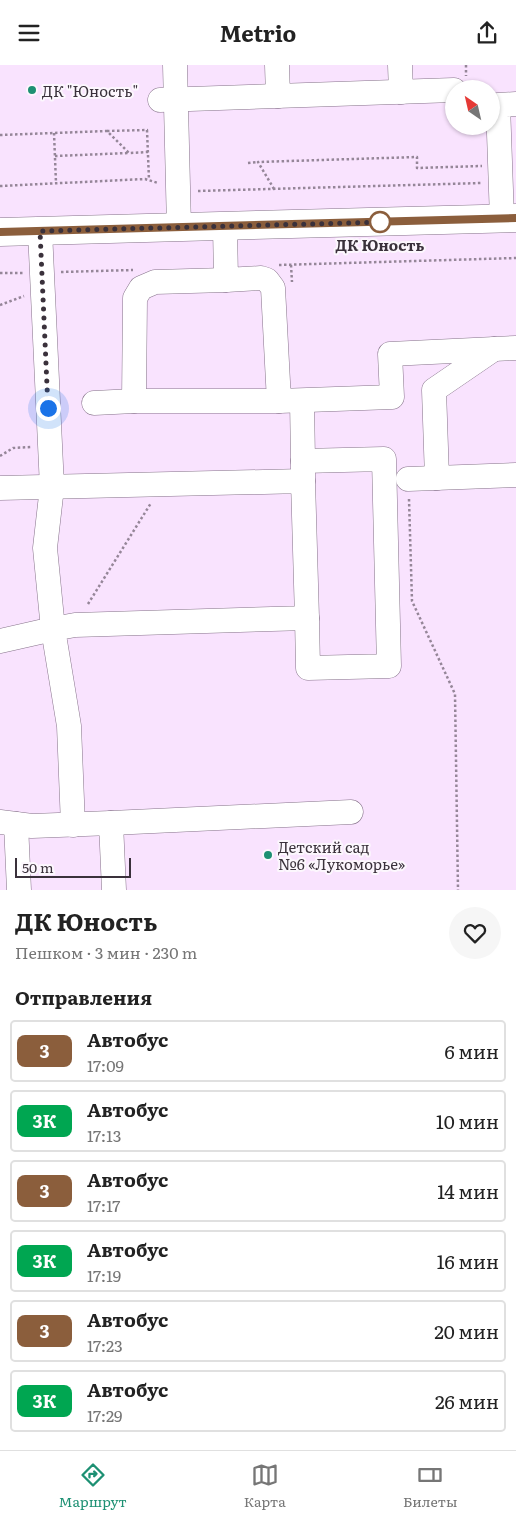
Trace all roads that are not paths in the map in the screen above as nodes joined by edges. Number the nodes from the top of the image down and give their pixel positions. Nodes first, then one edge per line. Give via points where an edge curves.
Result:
1 (175, 65) edge
2 (277, 65) edge
3 (400, 65) edge
4 (445, 90) edge
5 (401, 92) junction
6 (278, 96) junction
7 (168, 99) junction
8 (502, 103) edge
9 (509, 218) edge
10 (225, 226) junction
11 (179, 227) junction
12 (40, 231) junction
13 (0, 232) edge
14 (226, 280) junction
15 (505, 349) edge
16 (134, 401) junction
17 (290, 401) junction
18 (94, 403) dead end
19 (303, 471) junction
20 (516, 475) edge
21 (437, 478) junction
22 (408, 479) road end
23 (52, 487) junction
24 (0, 488) edge
25 (307, 618) junction
26 (64, 627) junction
27 (0, 641) edge
28 (351, 812) dead end
29 (8, 823) edge
30 (112, 823) junction
31 (73, 825) junction
32 (18, 890) edge
33 (114, 890) edge

1 - 7 lane
2 - 6 lane
3 - 5 lane
4 - 5 lane
5 - 6 lane
6 - 7 lane
7 - 11 lane via 182,163 178,188
8 - 9 lane via 500,174
9 - 10 main road
10 - 11 main road
10 - 14 lane
11 - 12 main road
12 - 13 main road
12 - 23 lane
14 - 16 lane via 155,282 140,288 135,298
14 - 17 lane via 261,278 273,289
15 - 17 lane via 390,354 392,397
15 - 21 lane via 434,390
16 - 17 lane
16 - 18 lane
17 - 19 lane
19 - 23 lane via 176,484
19 - 25 lane
19 - 25 lane via 384,459 389,666 308,668
20 - 21 lane
21 - 22 lane
23 - 24 lane
23 - 26 lane via 45,548
25 - 26 lane
26 - 27 lane
26 - 31 lane
28 - 30 lane
29 - 31 lane
29 - 32 lane
30 - 31 lane
30 - 33 lane

